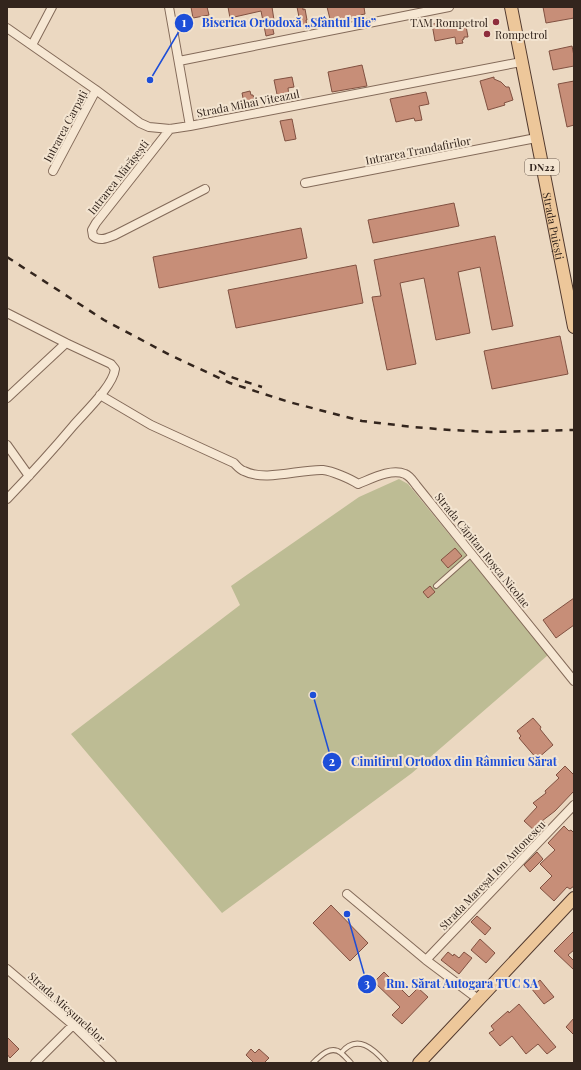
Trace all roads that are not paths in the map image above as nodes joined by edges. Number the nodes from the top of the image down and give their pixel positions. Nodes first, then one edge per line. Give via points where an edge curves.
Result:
1 (52, 7) edge
2 (169, 7) edge
3 (449, 7) edge
4 (510, 7) edge
5 (7, 29) edge
6 (32, 45) junction
7 (179, 61) junction
8 (521, 62) junction
9 (96, 90) junction
10 (190, 126) junction
11 (170, 129) junction
12 (536, 138) junction
13 (53, 171) dead end
14 (305, 183) dead end
15 (205, 189) dead end
16 (7, 313) edge
17 (574, 327) edge
18 (66, 343) junction
19 (100, 395) junction
20 (7, 398) edge
21 (7, 445) edge
22 (29, 476) junction
23 (7, 499) edge
24 (473, 554) junction
25 (436, 586) dead end
26 (574, 681) edge
27 (574, 805) edge
28 (347, 894) dead end
29 (574, 898) edge
30 (426, 960) junction
31 (7, 969) edge
32 (478, 999) junction
33 (73, 1025) junction
34 (341, 1053) junction
35 (35, 1063) edge
36 (112, 1063) edge
37 (313, 1063) edge
38 (351, 1063) edge
39 (386, 1063) edge
40 (419, 1063) edge

1 - 6 street
2 - 7 street
3 - 7 street
4 - 8 main road, Strada Puiești / DN22
5 - 6 street, Strada Mihai Viteazul
6 - 9 street, Strada Mihai Viteazul
7 - 10 street
8 - 10 street, Strada Mihai Viteazul
8 - 12 main road, Strada Puiești / DN22
9 - 11 street, Strada Mihai Viteazul via 140,123 149,127
9 - 13 street, Intrarea Carpați
10 - 11 street, Strada Mihai Viteazul
11 - 15 street, Intrarea Mărășești via 96,223 92,230 93,236 102,239 115,235
12 - 14 street, Intrarea Trandafirilor
12 - 17 main road, Strada Puiești / DN22
16 - 18 street
18 - 19 street via 111,364 115,369
18 - 20 street
19 - 22 street
19 - 24 street, Strada Căpitan Roșca Nicolae via 151,425 234,463 248,473 268,476 325,470 358,484 391,473 406,474
21 - 22 street
22 - 23 street
24 - 25 lane
24 - 26 street, Strada Căpitan Roșca Nicolae
27 - 30 street, Strada Mareșal Ion Antonescu
28 - 30 street
29 - 32 main road
30 - 32 street
31 - 33 street, Strada Micșunelelor
32 - 40 main road
33 - 35 street
33 - 36 street, Strada Micșunelelor
34 - 37 lane via 333,1050 326,1052
34 - 38 lane
34 - 39 lane via 351,1045 360,1043

